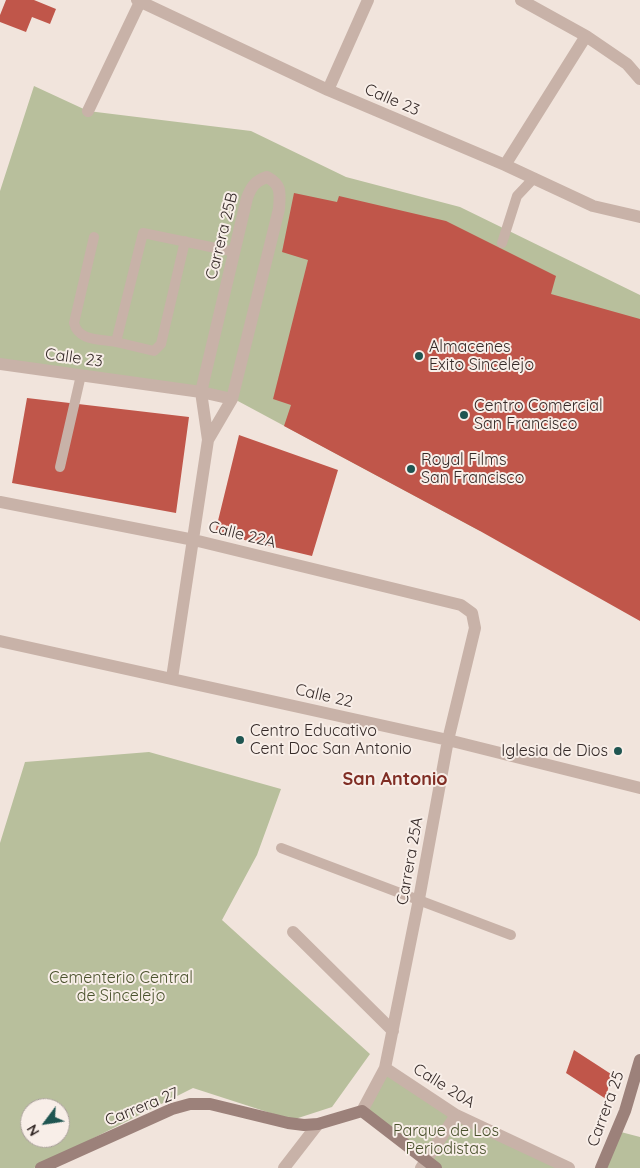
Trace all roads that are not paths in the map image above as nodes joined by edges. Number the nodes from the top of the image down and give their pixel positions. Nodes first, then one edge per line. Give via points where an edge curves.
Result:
1 (368, 0) edge
2 (521, 0) edge
3 (140, 1) edge
4 (586, 36) junction
5 (640, 79) edge
6 (328, 90) junction
7 (88, 111) dead end
8 (505, 165) junction
9 (534, 178) junction
10 (640, 217) edge
11 (94, 237) dead end
12 (185, 241) junction
13 (502, 243) dead end
14 (235, 252) junction
15 (116, 342) junction
16 (1, 366) edge
17 (81, 375) junction
18 (201, 392) junction
19 (232, 399) junction
20 (208, 440) junction
21 (60, 467) dead end
22 (0, 502) edge
23 (194, 540) junction
24 (472, 613) joint
25 (0, 640) edge
26 (172, 678) junction
27 (448, 740) junction
28 (640, 788) edge
29 (281, 848) dead end
30 (419, 900) junction
31 (293, 932) dead end
32 (511, 935) dead end
33 (393, 1031) junction
34 (640, 1060) edge
35 (385, 1068) junction
36 (362, 1111) junction
37 (456, 1115) junction
38 (318, 1124) junction
39 (428, 1166) edge
40 (41, 1168) edge
41 (284, 1168) edge
42 (569, 1168) edge
43 (601, 1168) edge

1 - 6 street
2 - 4 street
3 - 6 street, Calle 23
3 - 7 street
4 - 5 street via 627,64
4 - 8 street
6 - 8 street, Calle 23
8 - 9 street, Calle 23
9 - 10 street, Calle 23 via 593,206
9 - 13 lane via 517,196
11 - 15 lane via 74,323 82,336
12 - 14 lane
12 - 15 lane via 161,344 154,350
12 - 15 lane via 143,233
14 - 18 street, Carrera 25B
14 - 19 street, Carrera 25B via 250,191 253,184 267,177 275,181 280,192 279,209
16 - 17 street, Calle 23
17 - 18 street, Calle 23
17 - 21 lane
18 - 19 street, Calle 23
18 - 20 street, Carrera 25B
19 - 20 street, Carrera 25B
20 - 23 street, Carrera 25B
22 - 23 street, Calle 22A
23 - 24 street, Calle 22A via 461,605
23 - 26 street, Carrera 25B
24 - 27 street, Carrera 25A via 475,628
25 - 26 street, Calle 22
26 - 27 street, Calle 22
27 - 28 street, Calle 22
27 - 30 street, Carrera 25A
29 - 30 lane
30 - 32 lane
30 - 33 street, Carrera 25A
31 - 33 street
33 - 35 street, Carrera 25A
34 - 43 street, Carrera 25 via 625,1111
35 - 36 street, Carrera 25A
35 - 37 street, Calle 20A
36 - 38 street, Carrera 27
36 - 39 street
37 - 39 street
37 - 42 street, Calle 20A
38 - 40 street, Carrera 27 via 288,1124 210,1104 190,1104 172,1109
38 - 41 street

